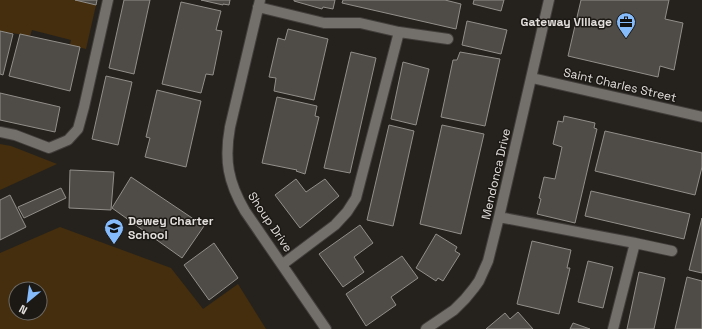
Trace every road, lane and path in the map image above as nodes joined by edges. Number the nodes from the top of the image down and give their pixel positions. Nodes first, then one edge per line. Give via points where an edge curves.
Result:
1 (108, 0) edge
2 (549, 0) edge
3 (259, 4) edge
4 (399, 32) junction
5 (448, 39) dead end
6 (532, 78) junction
7 (702, 117) edge
8 (0, 132) edge
9 (499, 217) junction
10 (635, 243) junction
11 (672, 251) dead end
12 (283, 264) junction
13 (326, 329) edge
14 (426, 329) edge
15 (614, 329) edge

1 - 8 street via 78,129 68,140 50,148
2 - 6 street, Mendonca Drive
3 - 4 street via 324,23 360,23
3 - 12 street, Shoup Drive via 230,127 227,148 228,170 239,201
4 - 5 street
4 - 12 street via 356,198 348,212 335,225
6 - 7 street, Saint Charles Street
6 - 9 street, Mendonca Drive
9 - 10 street
9 - 14 street, Mendonca Drive via 488,261 474,288 454,310
10 - 11 street
10 - 15 street
12 - 13 street, Shoup Drive

